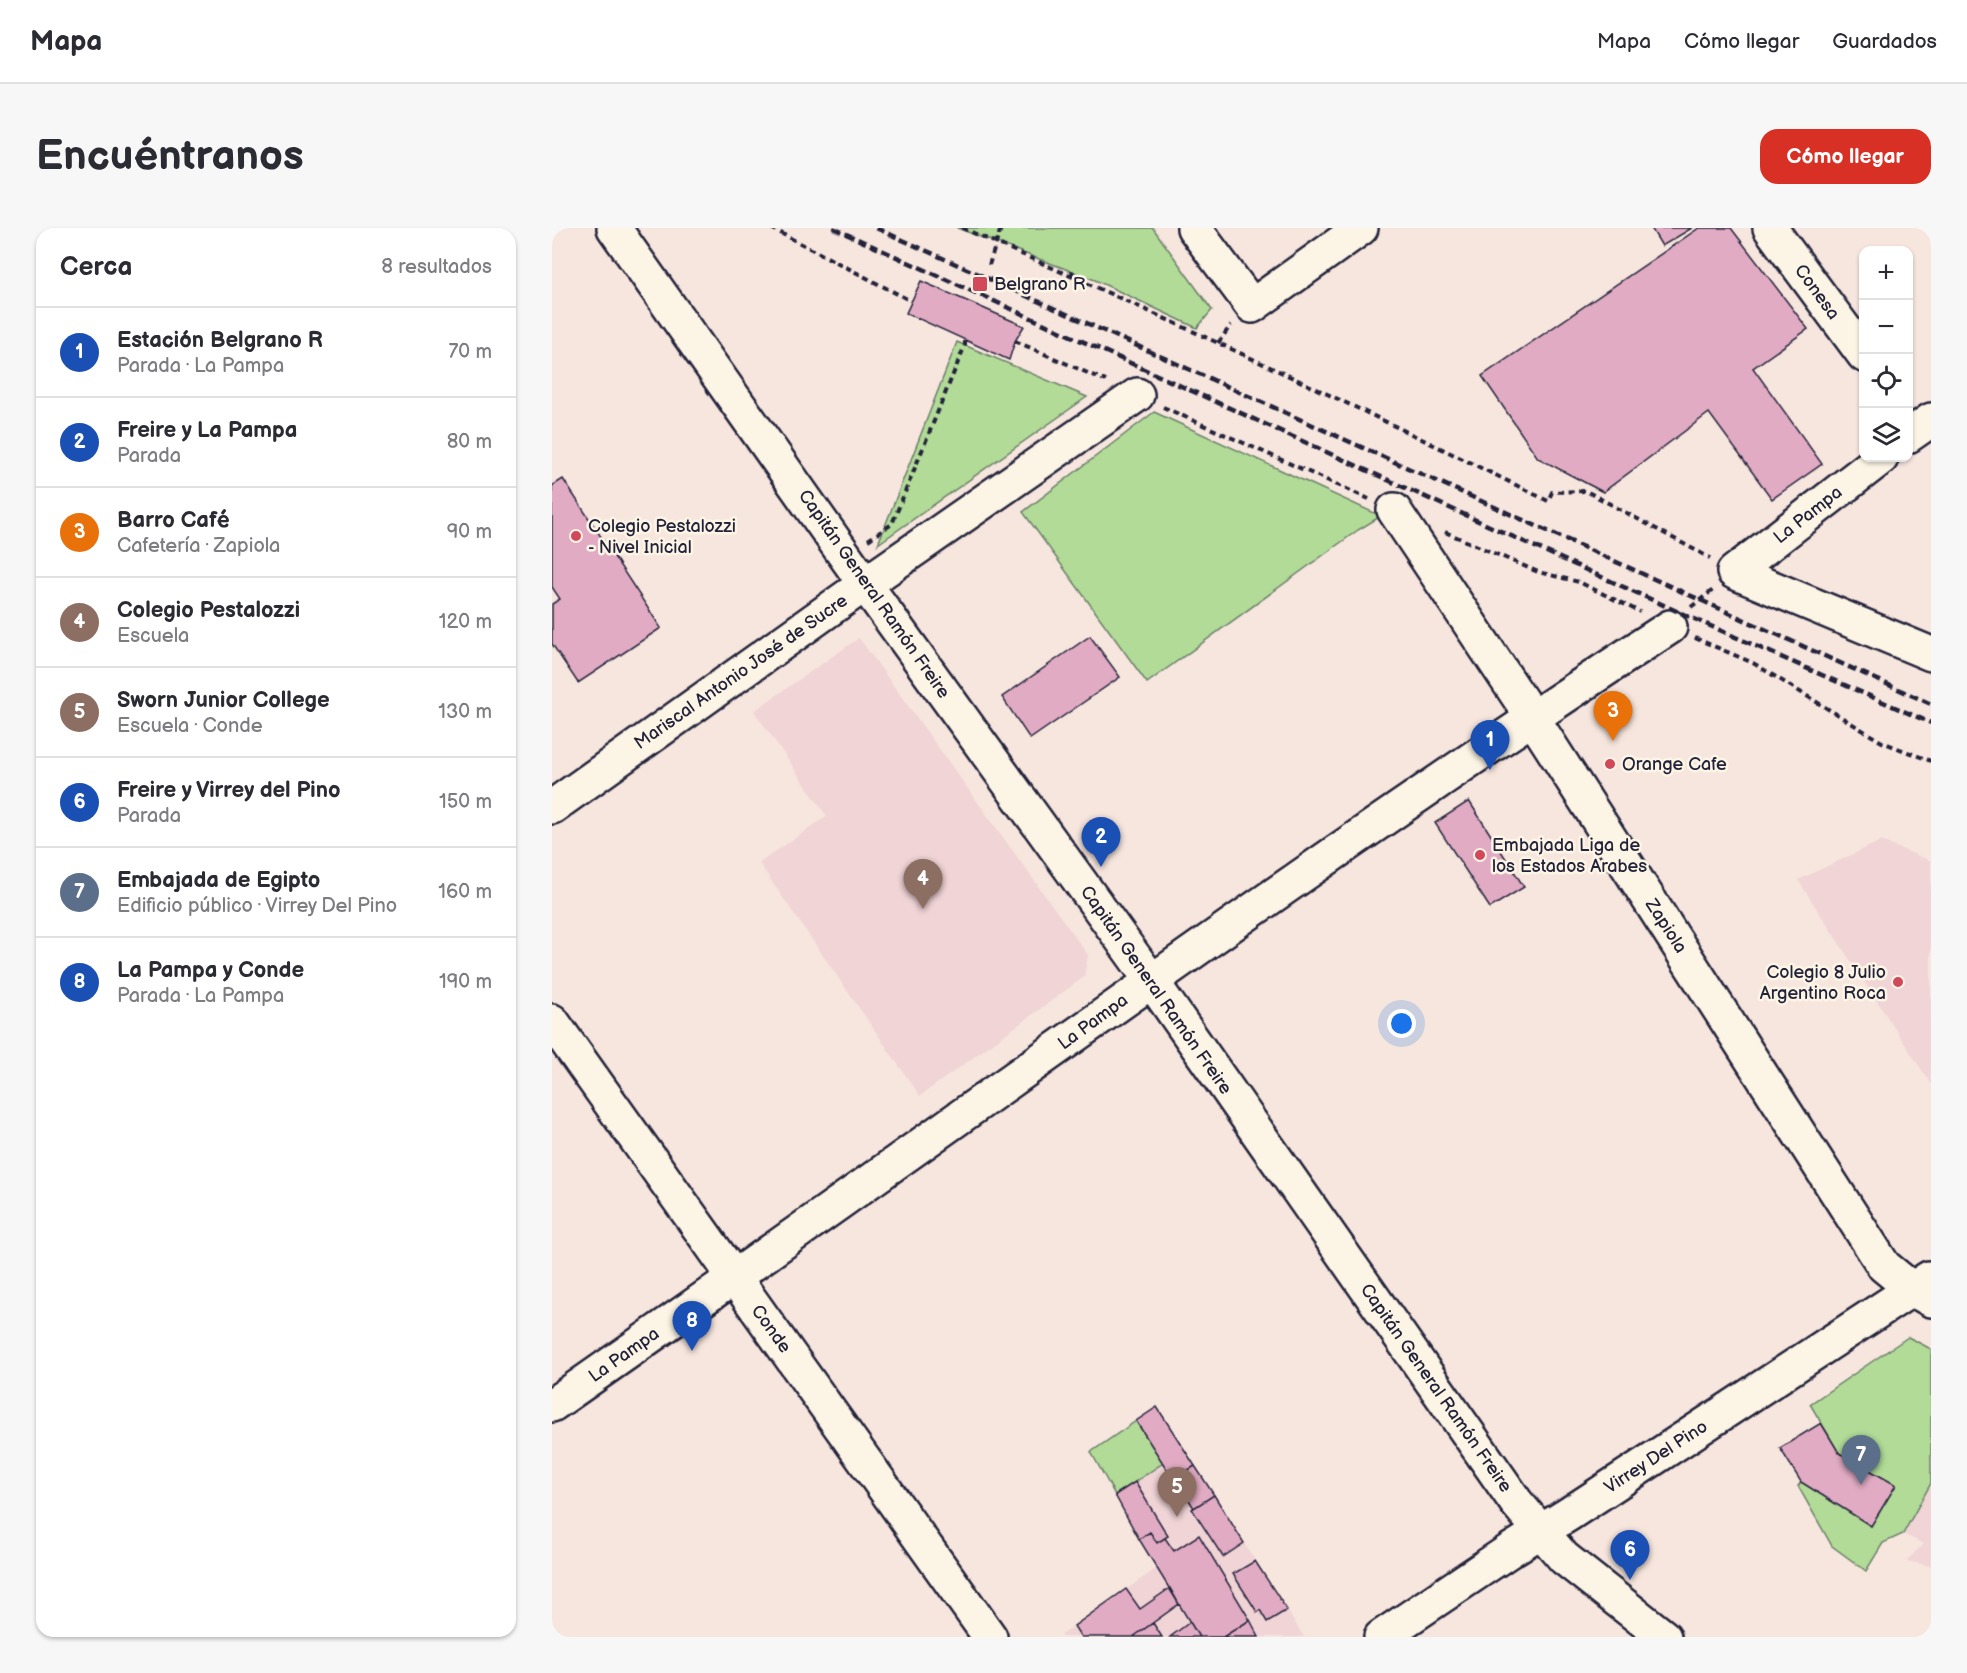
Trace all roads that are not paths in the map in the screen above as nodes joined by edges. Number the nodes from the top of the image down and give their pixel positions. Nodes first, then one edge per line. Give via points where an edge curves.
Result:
1 (614, 228) edge
2 (1194, 228) edge
3 (1361, 228) edge
4 (1770, 228) edge
5 (1862, 354) edge
6 (1137, 395) road end
7 (1876, 462) edge
8 (1394, 510) road end
9 (865, 584) junction
10 (1670, 627) road end
11 (1931, 654) edge
12 (1532, 717) junction
13 (552, 807) edge
14 (1152, 980) junction
15 (552, 1021) edge
16 (734, 1278) junction
17 (1925, 1289) edge
18 (552, 1405) edge
19 (1540, 1532) junction
20 (990, 1637) edge
21 (1381, 1637) edge
22 (1664, 1637) edge

1 - 9 street, Capitán General Ramón Freire
2 - 3 street via 1241,316
4 - 5 street, Conesa
6 - 9 street, Mariscal Antonio José de Sucre
7 - 11 street, La Pampa via 1734,572
8 - 12 street, Zapiola
9 - 13 street, Mariscal Antonio José de Sucre
9 - 14 street, Capitán General Ramón Freire
10 - 12 street, La Pampa
12 - 14 street, La Pampa
12 - 17 street, Zapiola via 1884,1266
14 - 16 street, La Pampa
14 - 19 street, Capitán General Ramón Freire
15 - 16 street, Conde
16 - 18 street, La Pampa
16 - 20 street, Conde
17 - 19 street, Virrey Del Pino
19 - 21 street, Virrey Del Pino
19 - 22 street, Capitán General Ramón Freire via 1564,1558

